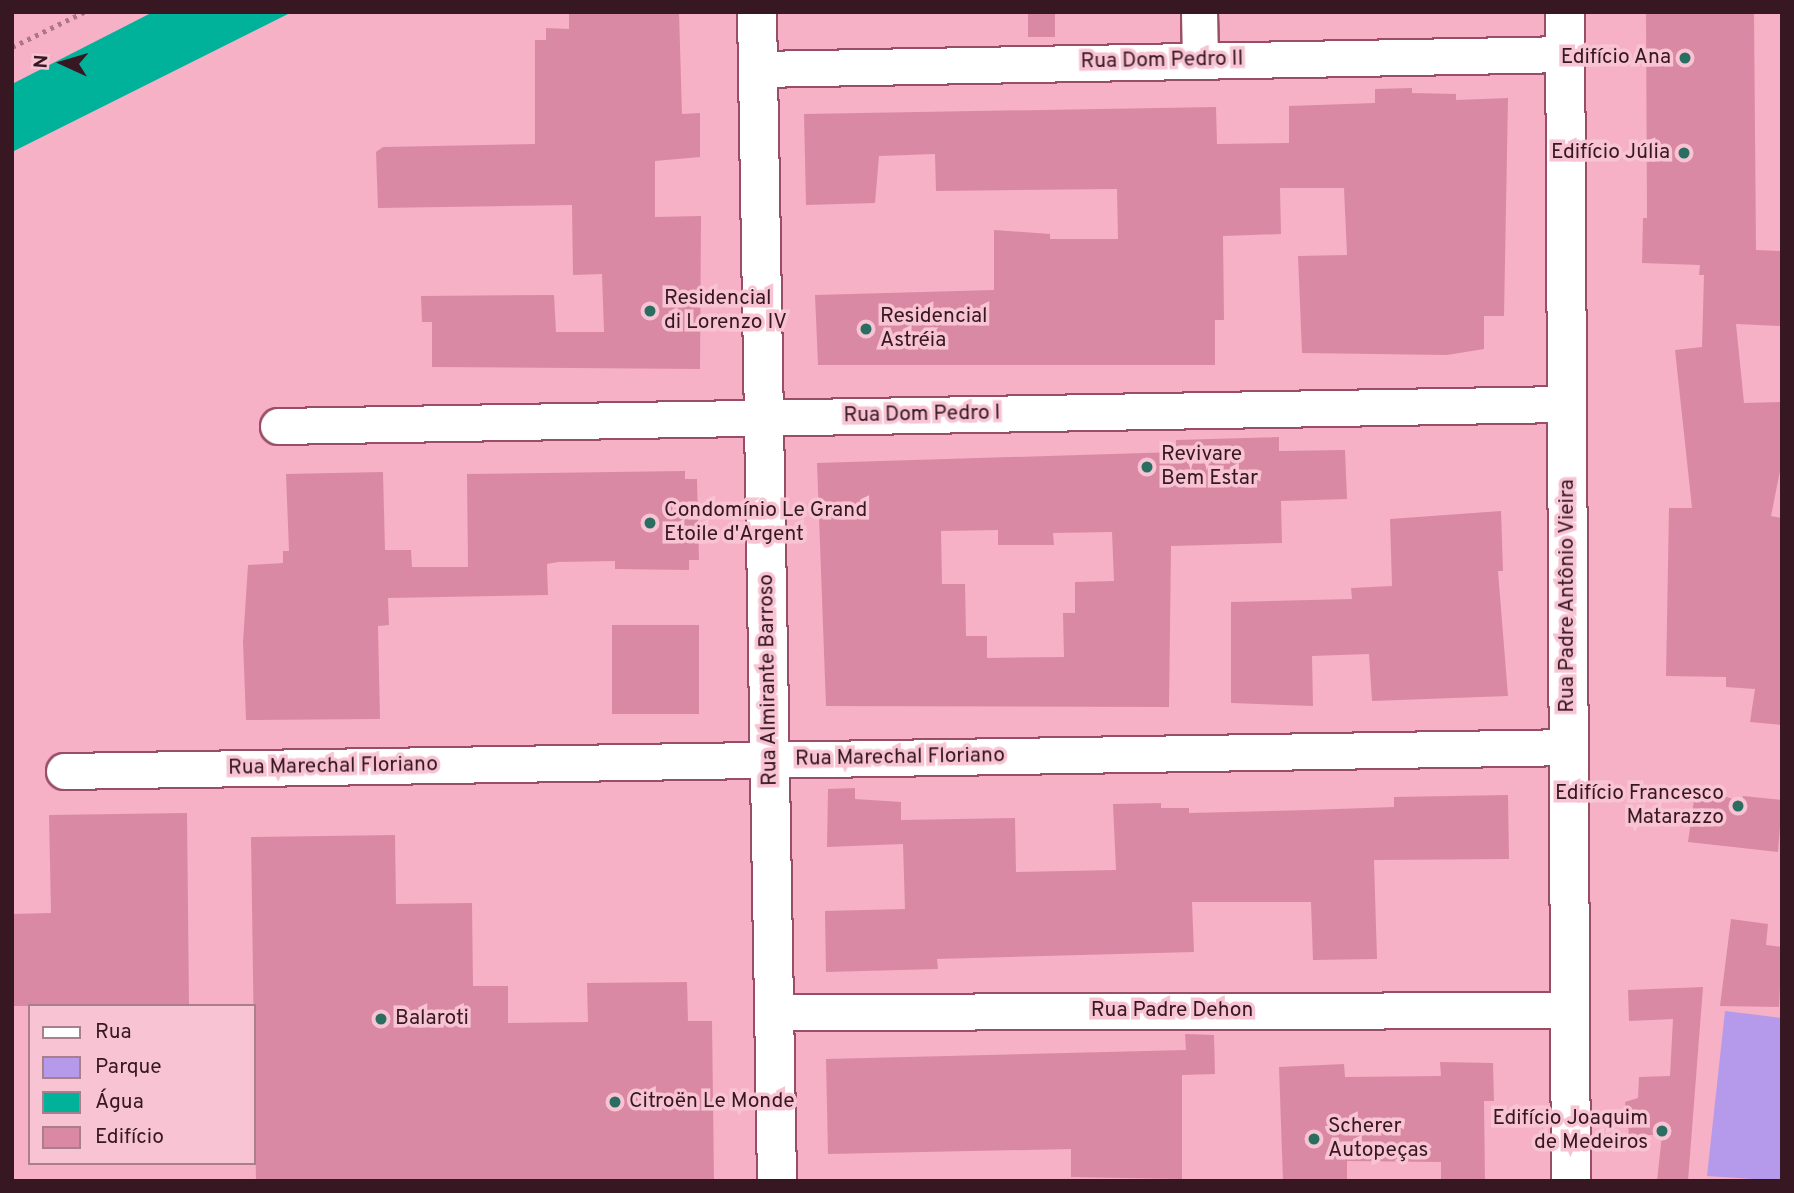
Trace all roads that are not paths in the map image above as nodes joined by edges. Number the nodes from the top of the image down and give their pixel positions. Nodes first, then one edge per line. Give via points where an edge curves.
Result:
1 (757, 12) edge
2 (1199, 12) edge
3 (1565, 12) edge
4 (1565, 54) junction
5 (1200, 61) junction
6 (758, 69) junction
7 (1567, 404) junction
8 (764, 418) junction
9 (278, 426) dead end
10 (1569, 747) junction
11 (770, 760) junction
12 (64, 771) dead end
13 (1570, 1010) junction
14 (775, 1012) junction
15 (777, 1181) edge
16 (1571, 1181) edge

1 - 6 street, Rua Almirante Barroso
2 - 5 street
3 - 4 street, Rua Padre Antônio Vieira
4 - 5 street, Rua Dom Pedro II
4 - 7 street, Rua Padre Antônio Vieira
5 - 6 street, Rua Dom Pedro II
6 - 8 street, Rua Almirante Barroso
7 - 8 street, Rua Dom Pedro I
7 - 10 street, Rua Padre Antônio Vieira
8 - 9 street, Rua Dom Pedro I
8 - 11 street, Rua Almirante Barroso
10 - 11 street, Rua Marechal Floriano
10 - 13 street, Rua Padre Antônio Vieira
11 - 12 street, Rua Marechal Floriano
11 - 14 street, Rua Almirante Barroso
13 - 14 street, Rua Padre Dehon
13 - 16 street, Rua Padre Antônio Vieira
14 - 15 street, Rua Almirante Barroso

